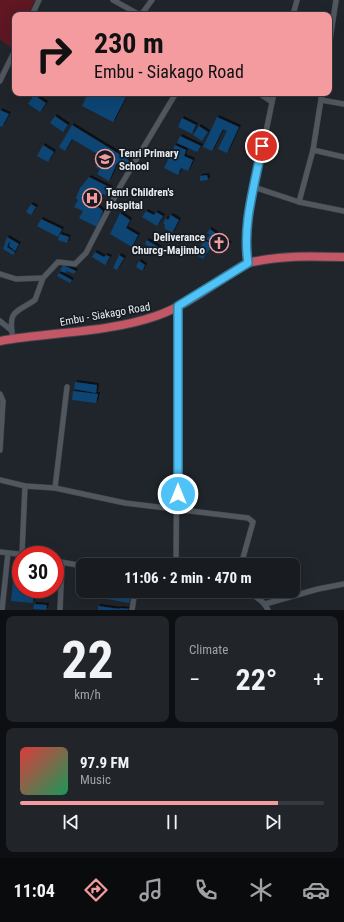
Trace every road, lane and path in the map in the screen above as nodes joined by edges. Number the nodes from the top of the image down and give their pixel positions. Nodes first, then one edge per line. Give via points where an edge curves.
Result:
1 (39, 0) edge
2 (113, 0) edge
3 (152, 0) edge
4 (297, 0) edge
5 (336, 0) edge
6 (33, 12) edge
7 (135, 12) edge
8 (142, 12) edge
9 (294, 12) edge
10 (332, 27) edge
11 (12, 56) edge
12 (0, 81) edge
13 (174, 96) edge
14 (263, 96) edge
15 (273, 96) edge
16 (322, 96) edge
17 (321, 100) junction
18 (272, 102) junction
19 (344, 104) edge
20 (313, 150) junction
21 (344, 157) edge
22 (254, 187) junction
23 (299, 202) junction
24 (344, 211) edge
25 (344, 257) edge
26 (248, 263) junction
27 (0, 274) edge
28 (43, 278) junction
29 (178, 306) junction
30 (0, 321) edge
31 (11, 330) junction
32 (13, 339) junction
33 (0, 341) edge
34 (67, 387) dead end
35 (0, 394) edge
36 (0, 450) edge
37 (0, 480) edge
38 (25, 486) junction
39 (55, 488) junction
40 (178, 510) junction
41 (25, 546) edge
42 (0, 552) edge
43 (8, 553) junction
44 (12, 553) edge
45 (176, 558) edge
46 (243, 558) edge
47 (64, 563) edge
48 (76, 565) edge
49 (344, 584) edge
50 (61, 598) edge
51 (134, 598) edge
52 (256, 598) edge
53 (267, 607) edge
54 (2, 610) edge
55 (60, 610) edge
56 (132, 610) edge

1 - 6 street
2 - 7 street
3 - 8 street
4 - 9 street
5 - 10 street
11 - 12 street
13 - 28 street via 121,186 86,253 75,264 58,262
14 - 18 street
15 - 18 street
16 - 17 street
17 - 19 street
17 - 20 street
18 - 22 street
20 - 21 street
20 - 23 street
22 - 23 street
22 - 26 street via 246,240
23 - 24 street
25 - 26 highway, Embu - Siakago Road via 273,257
26 - 29 highway, Embu - Siakago Road
27 - 28 street via 16,279
28 - 31 street via 35,300 13,314
29 - 32 highway, Embu - Siakago Road via 155,317 111,326
29 - 40 street
30 - 31 street
31 - 32 street
32 - 33 highway, Embu - Siakago Road
34 - 39 street
35 - 36 street
37 - 38 street
38 - 39 street
38 - 41 street
39 - 40 street via 125,503
40 - 45 street
40 - 46 street via 251,520 253,522
42 - 43 street
43 - 44 street
43 - 54 street
47 - 48 street
49 - 53 street via 318,589
50 - 55 street
51 - 56 street
52 - 53 street

